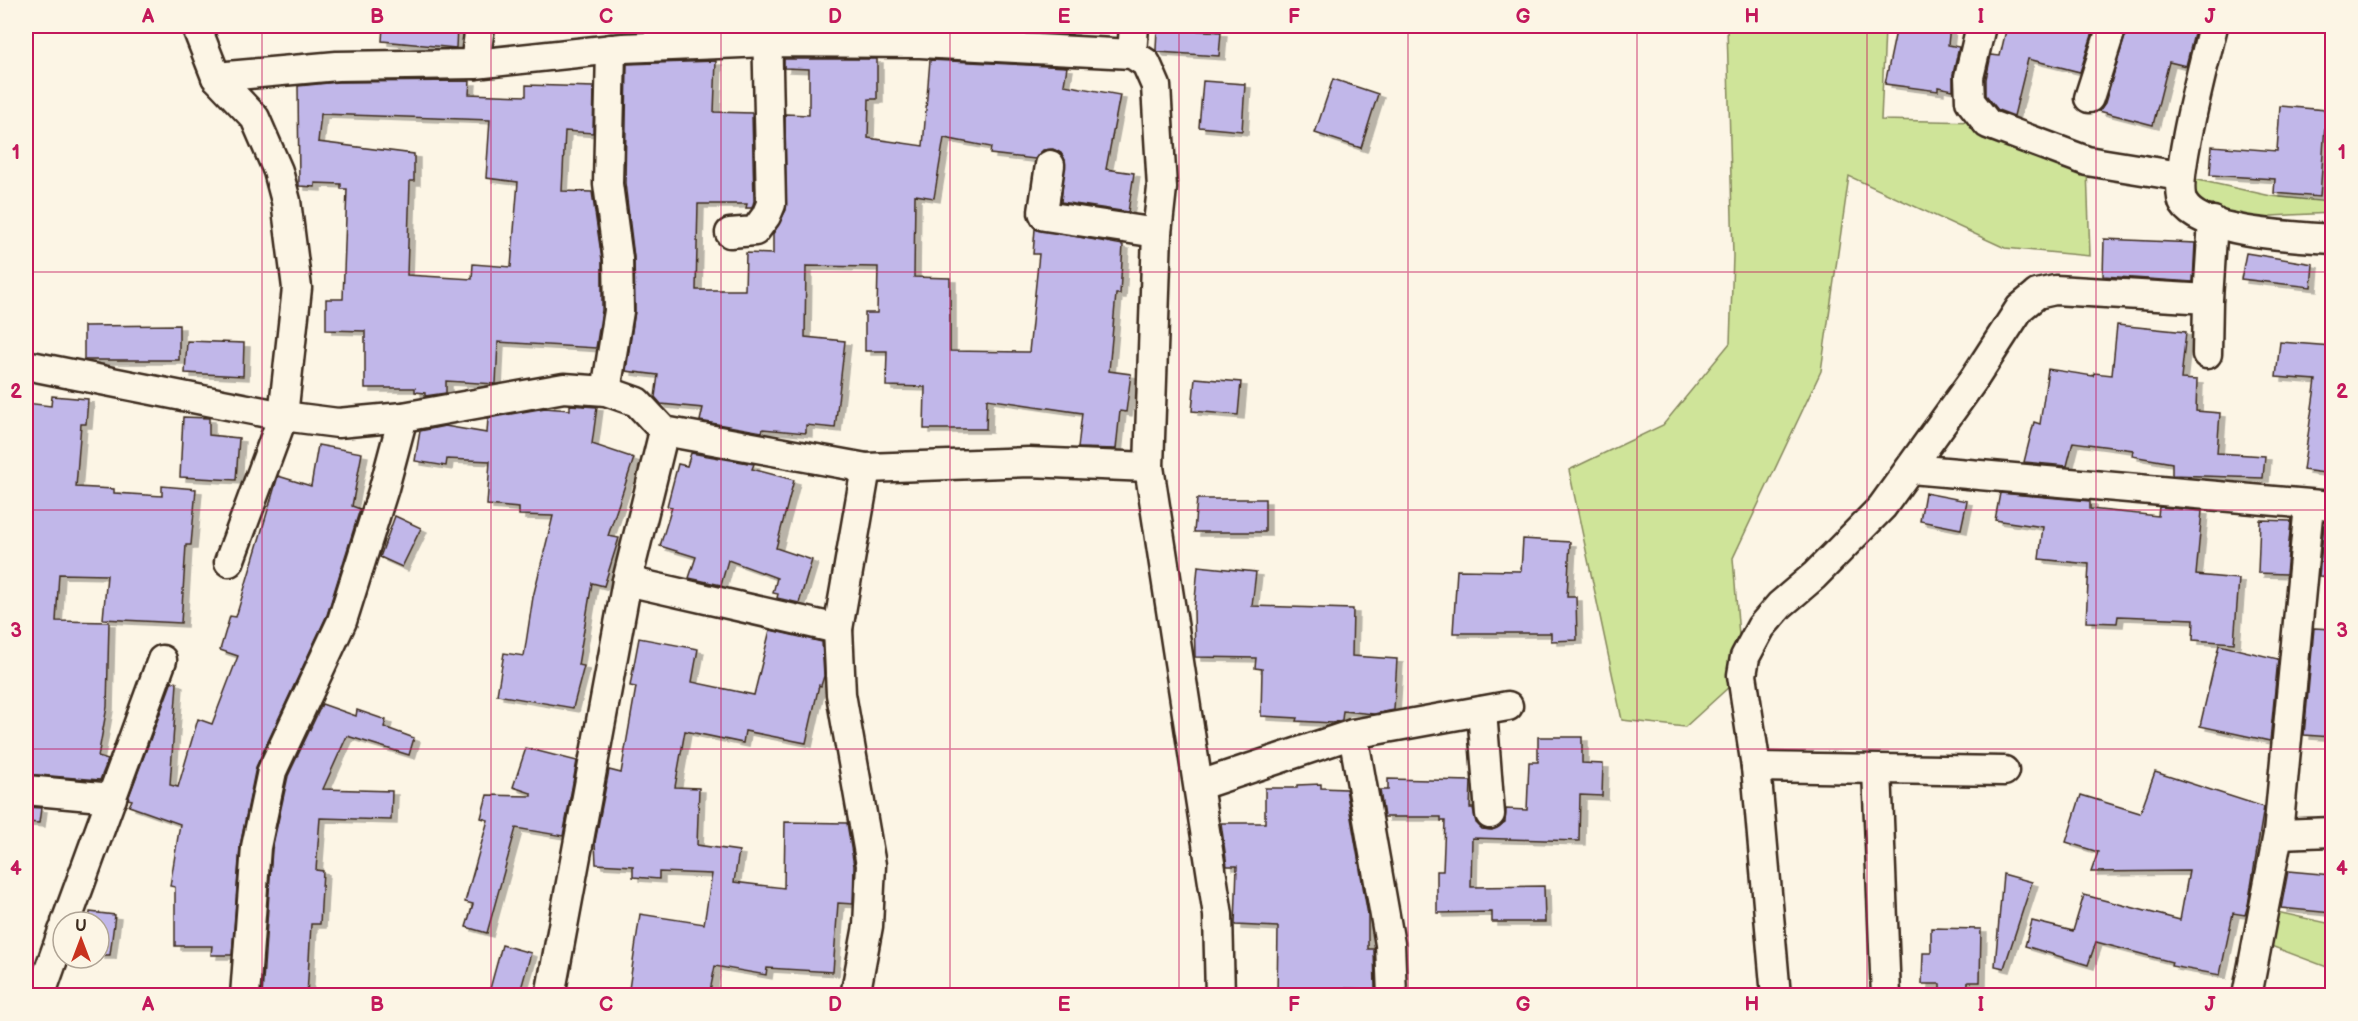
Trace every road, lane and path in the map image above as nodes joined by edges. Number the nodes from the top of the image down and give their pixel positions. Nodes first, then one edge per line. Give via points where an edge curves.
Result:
1 (196, 26) edge
2 (480, 26) edge
3 (1134, 26) edge
4 (1981, 26) edge
5 (2112, 26) edge
6 (2213, 26) edge
7 (767, 34) edge
8 (903, 34) edge
9 (611, 49) junction
10 (1132, 54) junction
11 (475, 64) junction
12 (216, 78) junction
13 (2089, 98) dead end
14 (1050, 165) dead end
15 (2180, 176) junction
16 (2213, 221) junction
17 (730, 233) dead end
18 (1157, 233) junction
19 (2332, 238) edge
20 (2208, 299) junction
21 (2207, 354) dead end
22 (26, 365) edge
23 (606, 391) junction
24 (283, 416) junction
25 (403, 417) junction
26 (664, 431) junction
27 (1149, 467) junction
28 (866, 468) junction
29 (1911, 469) junction
30 (2321, 506) edge
31 (230, 562) dead end
32 (627, 581) junction
33 (838, 629) junction
34 (162, 660) dead end
35 (1353, 734) junction
36 (1756, 767) junction
37 (1877, 770) junction
38 (2004, 771) dead end
39 (1200, 785) junction
40 (26, 790) edge
41 (112, 798) junction
42 (1490, 814) dead end
43 (2332, 832) edge
44 (2278, 834) junction
45 (70, 910) edge
46 (51, 965) edge
47 (40, 996) edge
48 (245, 996) edge
49 (550, 996) edge
50 (855, 996) edge
51 (1220, 996) edge
52 (1392, 996) edge
53 (1776, 996) edge
54 (1886, 996) edge
55 (2247, 996) edge

1 - 12 street
2 - 11 street
3 - 10 street
4 - 15 street via 1969,78 1970,101 1988,124 2087,161
5 - 13 street
6 - 15 street
7 - 8 street
7 - 9 street
7 - 17 street via 771,204 755,231
8 - 10 street
9 - 11 street
9 - 23 street via 608,184 618,260 618,311
10 - 18 street via 1146,63 1156,86 1162,188
11 - 12 street via 338,66
12 - 24 street via 255,118 278,171 286,201 297,288
14 - 18 street via 1045,216
15 - 16 street via 2183,202 2188,210
16 - 19 street via 2251,233
16 - 20 street
18 - 27 street
20 - 21 street
20 - 29 street via 2055,290 2037,294 2020,308
22 - 24 street
23 - 25 street via 564,388
23 - 26 street via 637,402
24 - 25 street via 338,423
24 - 31 street
25 - 48 street via 342,621 272,771 256,847
26 - 28 street
26 - 32 street
27 - 28 street via 1029,462
27 - 39 street
28 - 33 street
29 - 30 street
29 - 36 street via 1882,507 1814,576 1779,605 1761,627 1745,657 1742,675
30 - 44 street
32 - 33 street
32 - 49 street
33 - 50 street via 841,694 871,865 868,926
34 - 41 street
35 - 39 street
35 - 42 street via 1495,709
35 - 52 street via 1390,944
36 - 37 street
36 - 53 street
37 - 38 street
37 - 54 street
39 - 51 street via 1218,915
40 - 41 street
41 - 45 street
43 - 44 street
44 - 55 street
46 - 47 street

